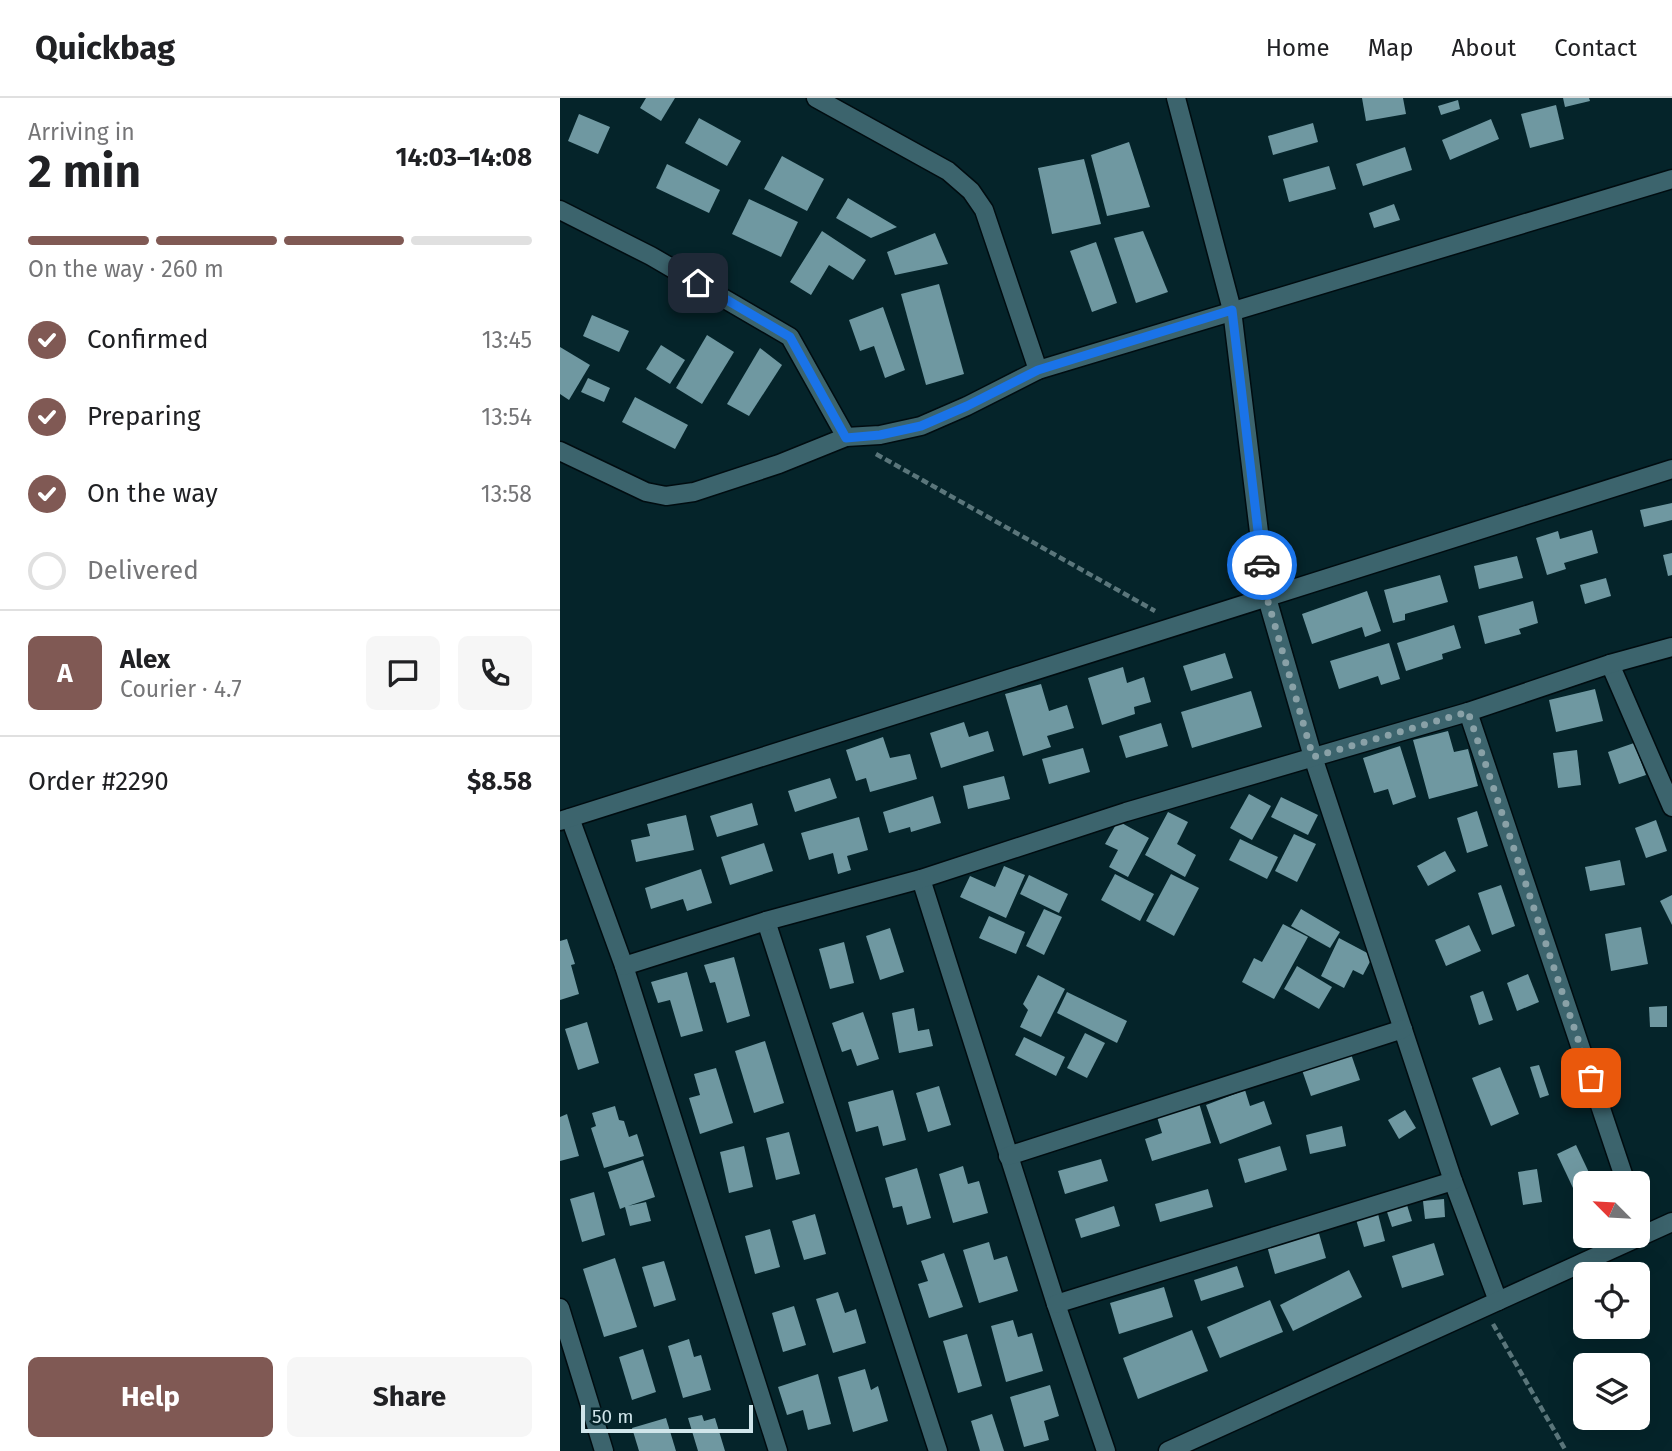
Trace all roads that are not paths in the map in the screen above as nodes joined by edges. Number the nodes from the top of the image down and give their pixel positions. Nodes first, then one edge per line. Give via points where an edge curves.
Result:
1 (816, 98) edge
2 (1178, 99) edge
3 (1672, 179) edge
4 (560, 210) edge
5 (1232, 310) junction
6 (1038, 370) junction
7 (846, 438) junction
8 (560, 451) edge
9 (1672, 469) edge
10 (1267, 598) junction
11 (1672, 647) edge
12 (1609, 664) junction
13 (1468, 712) junction
14 (1313, 757) junction
15 (1672, 807) edge
16 (565, 820) edge
17 (921, 879) junction
18 (766, 920) junction
19 (624, 966) junction
20 (1403, 1029) junction
21 (1008, 1156) junction
22 (1622, 1171) edge
23 (1453, 1181) junction
24 (1672, 1222) edge
25 (1650, 1226) edge
26 (1601, 1248) edge
27 (1056, 1304) junction
28 (1491, 1305) junction
29 (560, 1308) edge
30 (604, 1451) edge
31 (778, 1451) edge
32 (938, 1451) edge
33 (1106, 1451) edge
34 (1168, 1451) edge

1 - 6 street via 948,171 971,191 984,210
2 - 5 street
3 - 5 street
4 - 7 street via 651,256 790,337
5 - 6 street
5 - 10 street
6 - 7 street via 921,426
7 - 8 street via 694,492 666,496 646,492
9 - 10 street
10 - 14 street
10 - 16 street
11 - 12 street
12 - 13 street
12 - 15 street
13 - 14 street
13 - 22 street
14 - 17 street
14 - 20 street
16 - 19 street
17 - 18 street
17 - 21 street
18 - 19 street
18 - 32 street
19 - 31 street
20 - 21 street
20 - 23 street
21 - 27 street
23 - 27 street
23 - 28 street
24 - 25 street
26 - 28 street
27 - 33 street
28 - 34 street
29 - 30 street

